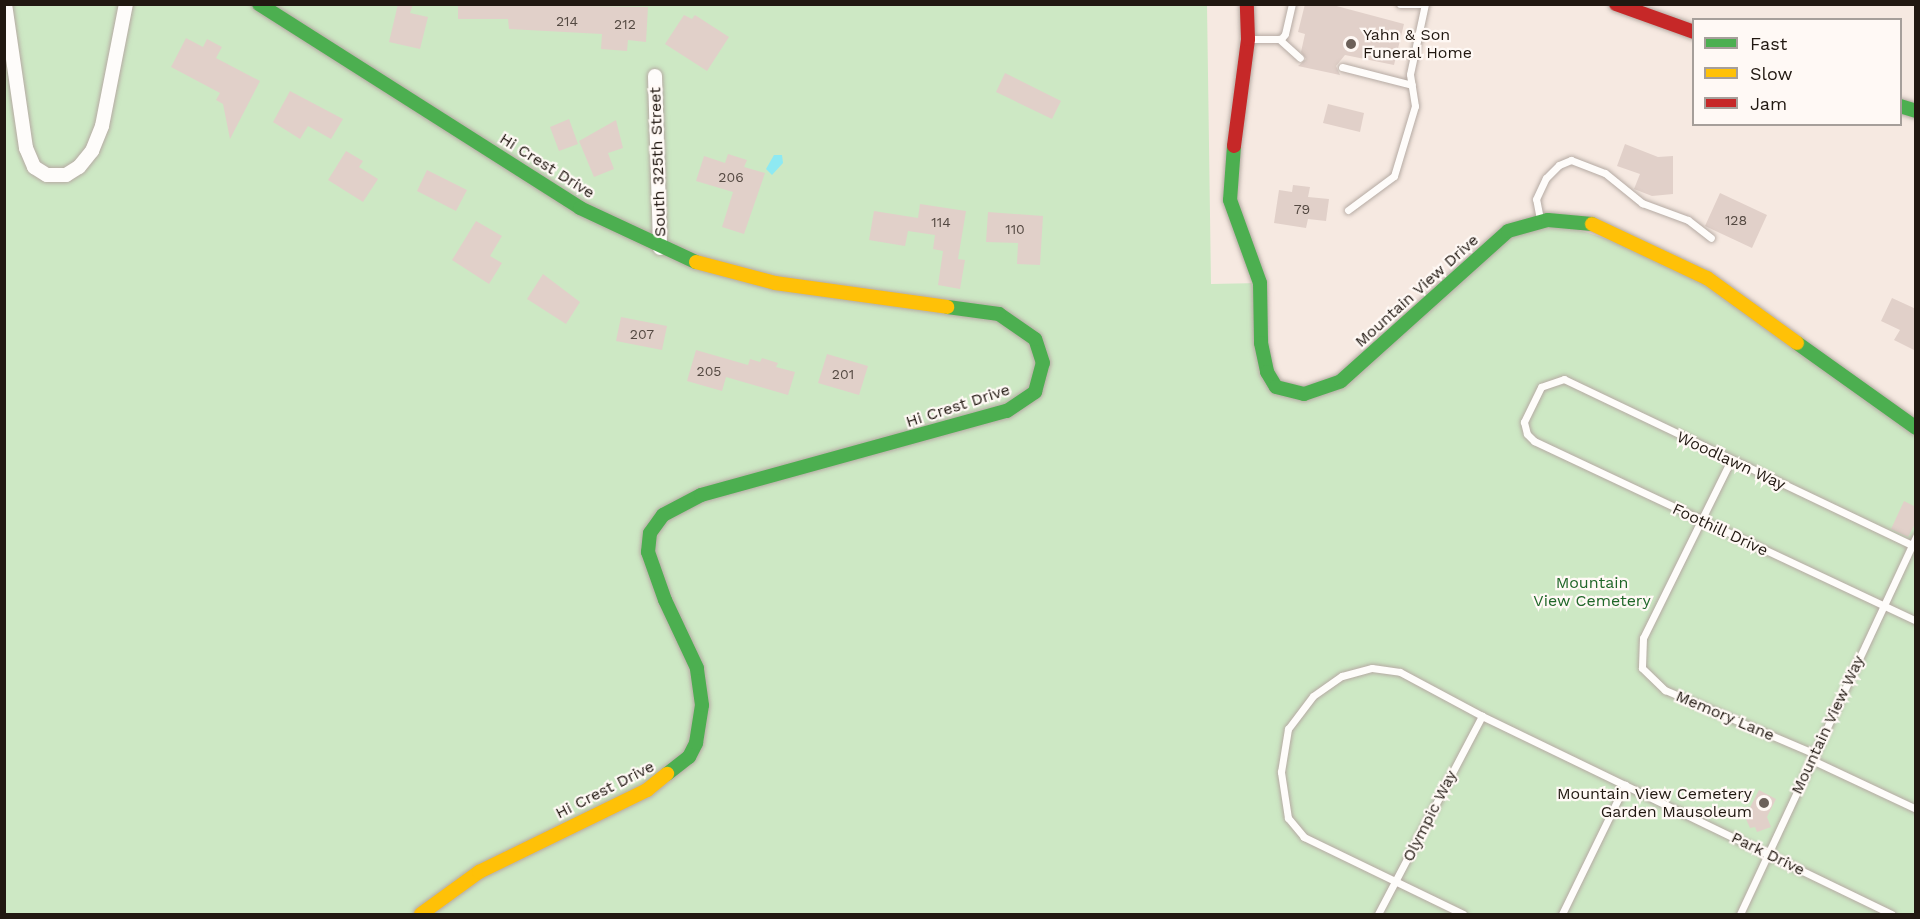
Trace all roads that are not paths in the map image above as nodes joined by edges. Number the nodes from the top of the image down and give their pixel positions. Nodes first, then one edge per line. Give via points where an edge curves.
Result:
1 (5, 4) edge
2 (126, 4) edge
3 (259, 4) edge
4 (1247, 4) edge
5 (1292, 4) edge
6 (1400, 4) edge
7 (1420, 4) edge
8 (1425, 4) edge
9 (1616, 4) edge
10 (1692, 31) edge
11 (1248, 39) junction
12 (1279, 39) junction
13 (1300, 58) dead end
14 (1342, 67) dead end
15 (655, 76) dead end
16 (1412, 85) junction
17 (1348, 210) dead end
18 (1540, 222) junction
19 (1711, 238) dead end
20 (660, 248) junction
21 (1916, 428) edge
22 (1527, 434) joint
23 (1730, 462) junction
24 (1701, 521) junction
25 (1916, 536) edge
26 (1913, 546) edge
27 (1884, 605) junction
28 (1916, 621) edge
29 (1482, 716) junction
30 (1813, 757) junction
31 (1625, 785) junction
32 (1916, 809) edge
33 (1768, 855) junction
34 (1396, 883) junction
35 (422, 915) edge
36 (1378, 915) edge
37 (1463, 915) edge
38 (1562, 915) edge
39 (1740, 915) edge
40 (1892, 915) edge

1 - 2 street via 26,148 34,167 47,175 66,175 92,151 102,126
3 - 20 street, Hi Crest Drive via 580,208
4 - 11 street, Mountain View Drive
5 - 12 lane via 1285,34
6 - 7 lane
8 - 16 lane via 1410,74
9 - 10 street
11 - 12 lane
11 - 18 street, Mountain View Drive via 1234,135 1230,200 1244,248 1260,283 1262,342 1267,372 1276,387 1304,394 1341,381 1407,326 1508,231
12 - 13 lane
14 - 16 lane
15 - 20 street, South 325th Street
16 - 17 lane via 1415,106 1394,176
18 - 19 lane via 1536,199 1542,186 1559,165 1571,160 1605,172 1642,203 1688,220
18 - 21 street, Mountain View Drive via 1591,224 1707,278
20 - 35 street, Hi Crest Drive via 704,265 775,283 999,314 1026,331 1039,346 1044,370 1040,385 1028,399 1007,411 701,495 663,515 650,533 648,552 664,600 697,668 702,705 696,743 689,757 647,790 479,872
22 - 23 lane, Woodlawn Way via 1524,422 1541,387 1564,380
22 - 24 lane, Foothill Drive
23 - 24 lane
23 - 26 lane, Woodlawn Way
24 - 27 lane, Foothill Drive
24 - 30 lane, Memory Lane via 1643,638 1642,668 1665,690
25 - 26 lane, Mountain View Way
26 - 27 lane, Mountain View Way
27 - 28 lane, Foothill Drive
27 - 30 lane, Mountain View Way
29 - 31 lane, Park Drive
29 - 34 lane, Olympic Way
29 - 34 lane via 1400,672 1372,668 1342,676 1325,686 1288,729 1283,745 1281,789 1292,825 1304,837
30 - 32 lane, Memory Lane
30 - 33 lane, Mountain View Way
31 - 33 lane, Park Drive
31 - 38 lane
33 - 39 lane, Mountain View Way
33 - 40 lane, Park Drive
34 - 36 lane, Olympic Way
34 - 37 lane

